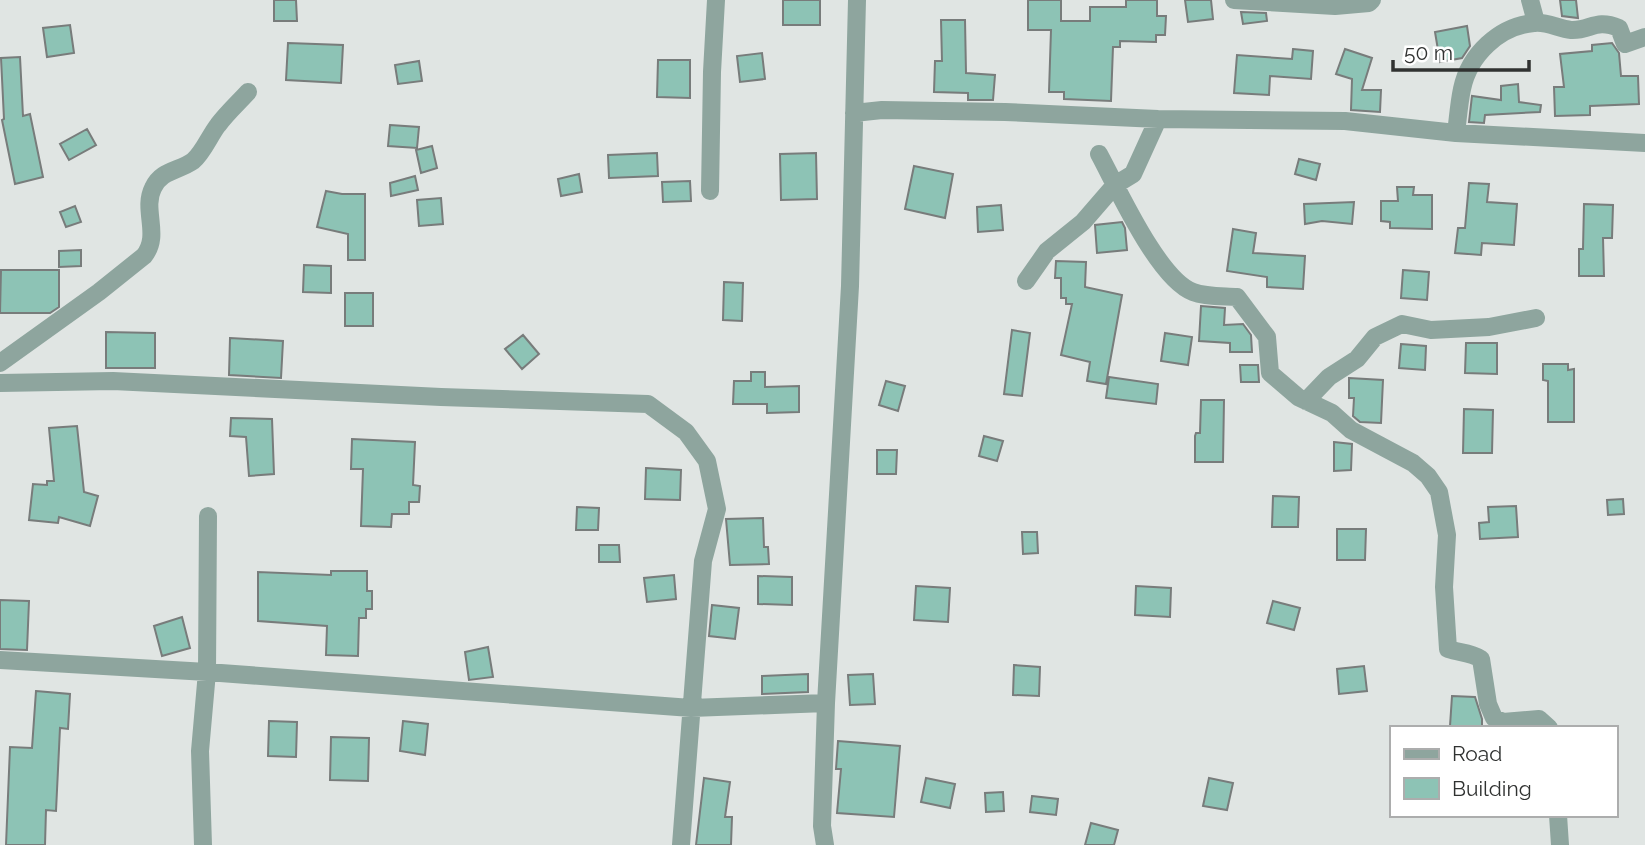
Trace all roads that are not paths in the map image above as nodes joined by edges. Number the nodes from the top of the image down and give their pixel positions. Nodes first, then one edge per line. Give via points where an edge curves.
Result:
1 (716, 0) edge
2 (857, 0) edge
3 (1234, 0) edge
4 (1372, 0) edge
5 (1530, 0) edge
6 (1536, 22) junction
7 (1645, 37) edge
8 (248, 92) dead end
9 (854, 113) junction
10 (1158, 119) junction
11 (1455, 132) junction
12 (1645, 143) edge
13 (1098, 154) dead end
14 (1115, 185) junction
15 (710, 191) dead end
16 (1027, 281) dead end
17 (1536, 318) dead end
18 (0, 363) edge
19 (0, 383) edge
20 (1306, 401) junction
21 (208, 516) dead end
22 (0, 660) edge
23 (207, 672) junction
24 (827, 703) junction
25 (691, 708) junction
26 (1547, 726) edge
27 (1558, 817) edge
28 (203, 845) edge
29 (681, 845) edge
30 (825, 845) edge
31 (1560, 845) edge

1 - 15 street
2 - 9 street
3 - 4 street via 1335,6
5 - 6 street
6 - 7 street via 1574,30 1605,22 1619,28 1625,44
6 - 11 street via 1488,42 1462,86
8 - 18 street via 193,160 160,177 153,186 153,236 144,256
9 - 10 street via 1005,112
9 - 24 street via 850,286
10 - 11 street via 1345,121
10 - 14 street via 1133,174
11 - 12 street
13 - 14 street
14 - 16 street via 1083,222 1047,251
14 - 20 street via 1140,232 1181,286 1195,293 1237,297 1266,337 1270,373
17 - 20 street via 1489,327 1431,330 1402,324 1375,337 1357,359 1329,377
19 - 25 street via 113,381 648,404 686,432 707,461 716,509 703,561
20 - 26 street via 1428,475 1439,492 1447,535 1448,649 1470,652 1481,659 1493,718 1503,722 1538,719
21 - 23 street
22 - 23 street
23 - 25 street
23 - 28 street via 200,751
24 - 25 street
24 - 30 street
25 - 29 street
27 - 31 street

